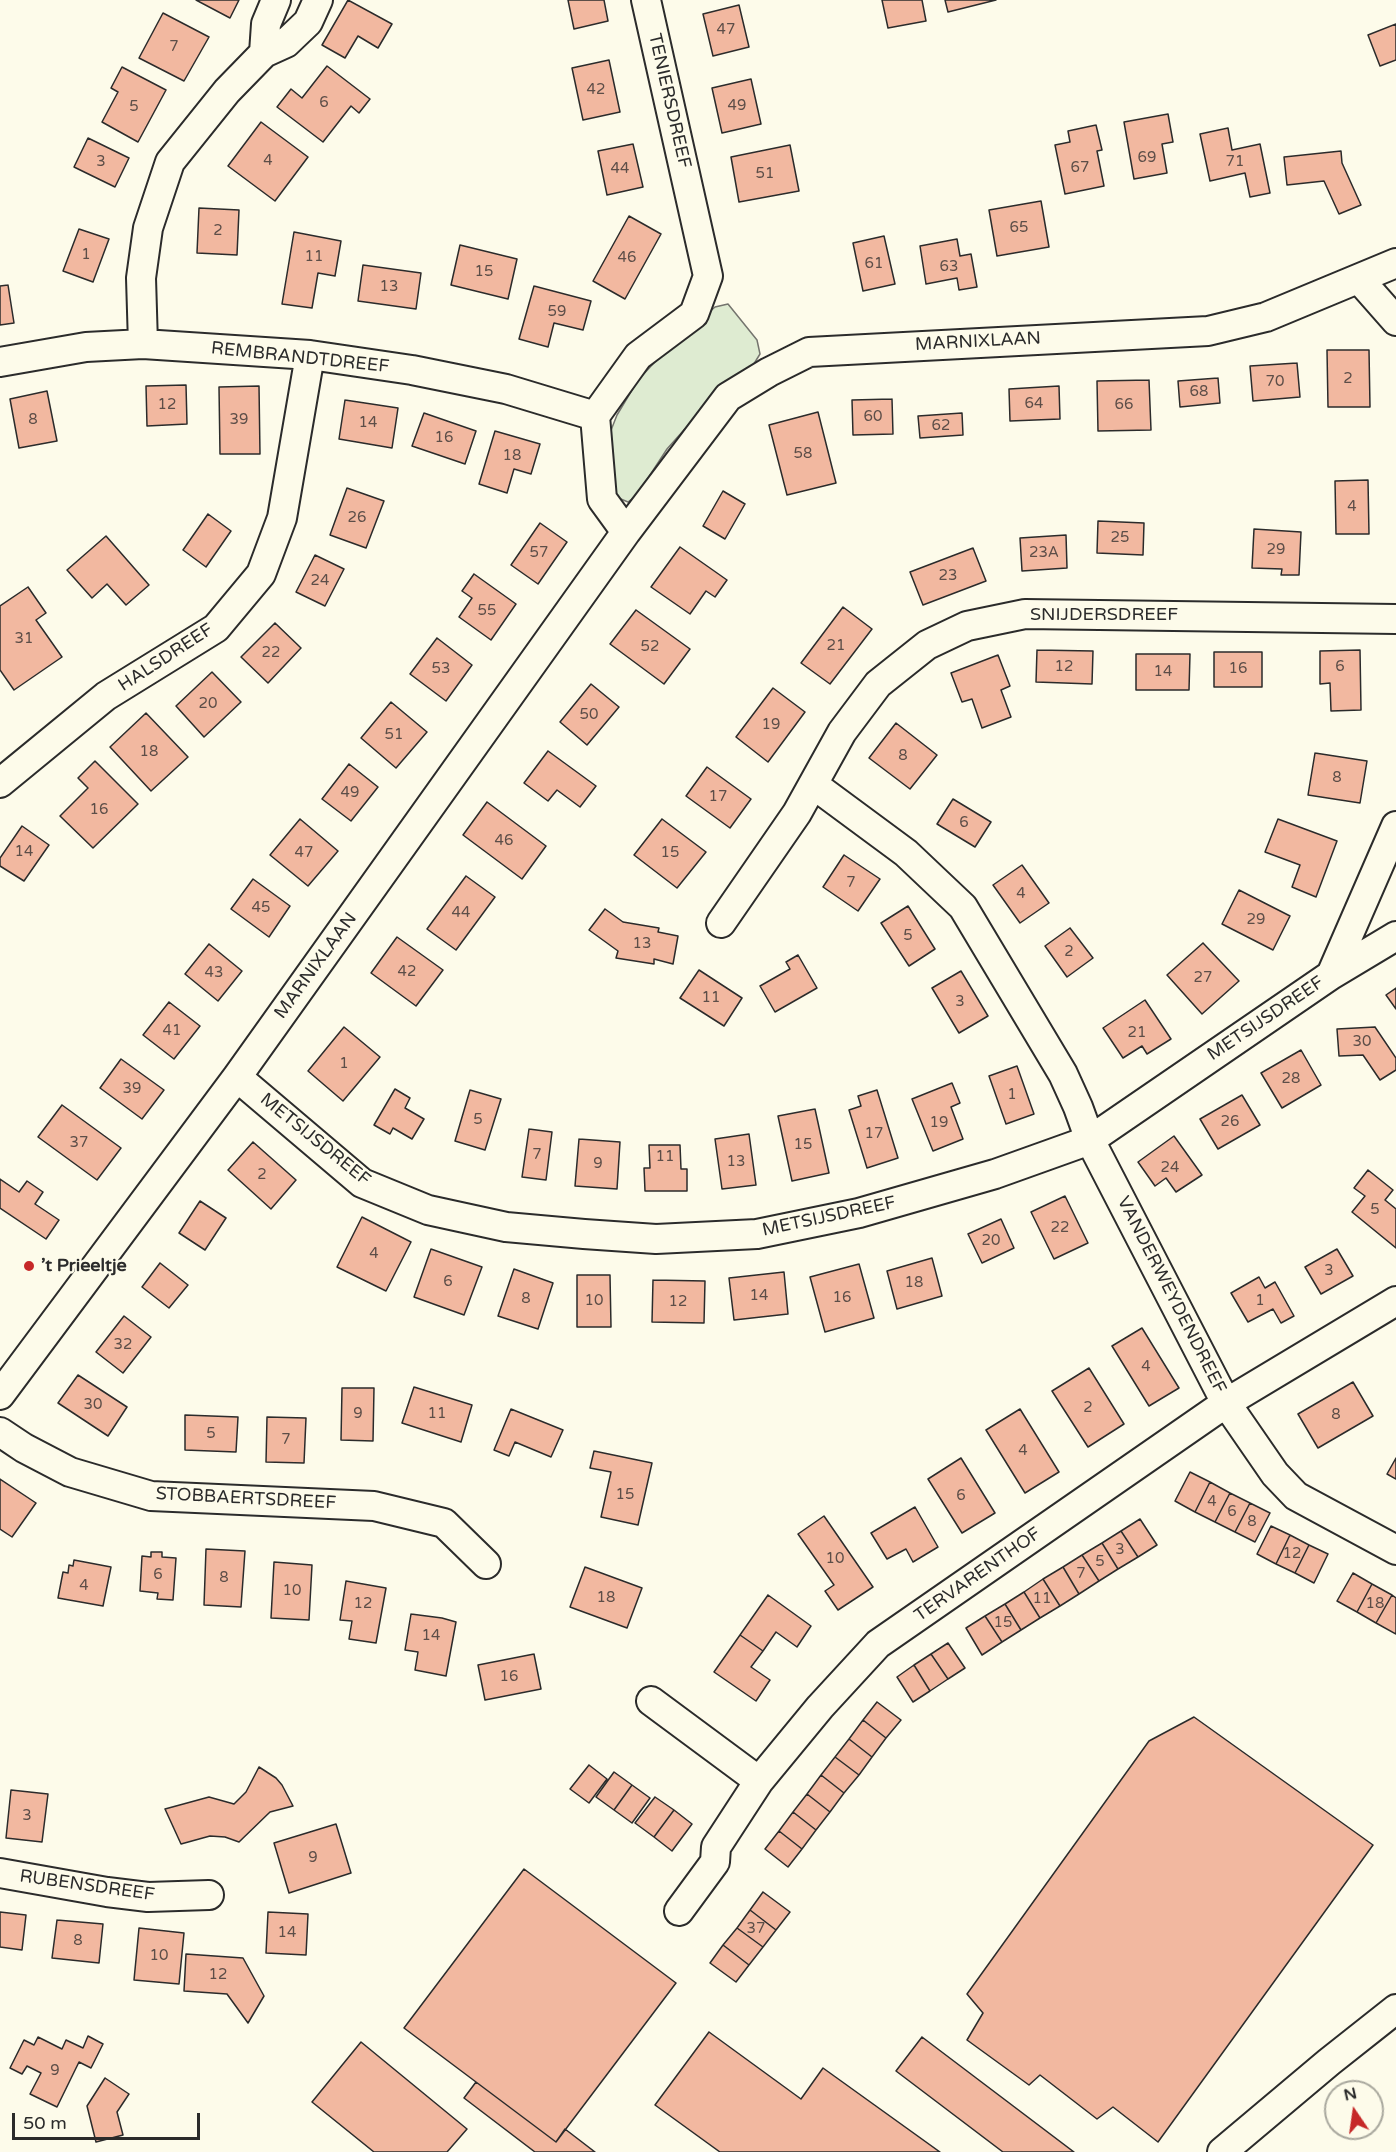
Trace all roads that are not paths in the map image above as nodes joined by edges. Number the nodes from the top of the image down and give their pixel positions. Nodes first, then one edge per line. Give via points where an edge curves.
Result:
1 (276, 0) edge
2 (318, 0) edge
3 (646, 0) edge
4 (264, 53) junction
5 (1396, 263) edge
6 (1359, 279) junction
7 (1396, 321) edge
8 (143, 344) junction
9 (310, 355) junction
10 (0, 362) edge
11 (595, 416) junction
12 (626, 532) junction
13 (1396, 619) edge
14 (0, 783) edge
15 (814, 785) junction
16 (1396, 826) edge
17 (721, 923) dead end
18 (1396, 936) edge
19 (1330, 975) junction
20 (237, 1077) junction
21 (1090, 1140) junction
22 (1396, 1301) edge
23 (5, 1379) edge
24 (1226, 1403) junction
25 (0, 1432) edge
26 (1396, 1550) edge
27 (486, 1564) dead end
28 (651, 1701) dead end
29 (759, 1781) junction
30 (0, 1873) edge
31 (209, 1895) dead end
32 (679, 1911) dead end
33 (1396, 2009) edge
34 (1222, 2152) edge

1 - 4 street via 266,24
2 - 4 street via 308,22 286,43
3 - 11 street, TENIERSDREEF via 708,276 694,314 638,356
4 - 8 street via 170,162 148,228 141,278
5 - 6 street, MARNIXLAAN
6 - 7 street
6 - 12 street, MARNIXLAAN via 1266,317 1208,331 809,352 728,397
8 - 9 street, REMBRANDTDREEF
8 - 10 street, REMBRANDTDREEF via 86,346
9 - 11 street, REMBRANDTDREEF via 506,389
9 - 14 street, HALSDREEF via 282,518 261,574 216,628 106,696
11 - 12 street via 602,499
12 - 20 street, MARNIXLAAN
13 - 15 street, SNIJDERSDREEF via 1024,614 967,626 927,645 878,684 842,732
15 - 17 street, SNIJDERSDREEF
15 - 21 street via 906,853 963,907 1063,1074
16 - 19 street
18 - 19 street, METSIJSDREEF
19 - 21 street, METSIJSDREEF
20 - 21 street, METSIJSDREEF via 362,1183 428,1210 506,1227 584,1234 656,1239 757,1234 859,1214 995,1174
20 - 23 street, MARNIXLAAN
21 - 24 street, VANDERWEYDENDREEF
22 - 24 street, VANDERWEYDENDREEF
24 - 26 street via 1275,1474 1296,1496
24 - 29 street, TERVARENTHOF via 879,1644
25 - 27 street, STOBBAERTSDREEF via 70,1472 151,1496 374,1506 444,1523
28 - 29 street
29 - 32 street, TERVARENTHOF via 716,1847 715,1862
30 - 31 street, RUBENSDREEF via 138,1896
33 - 34 street

